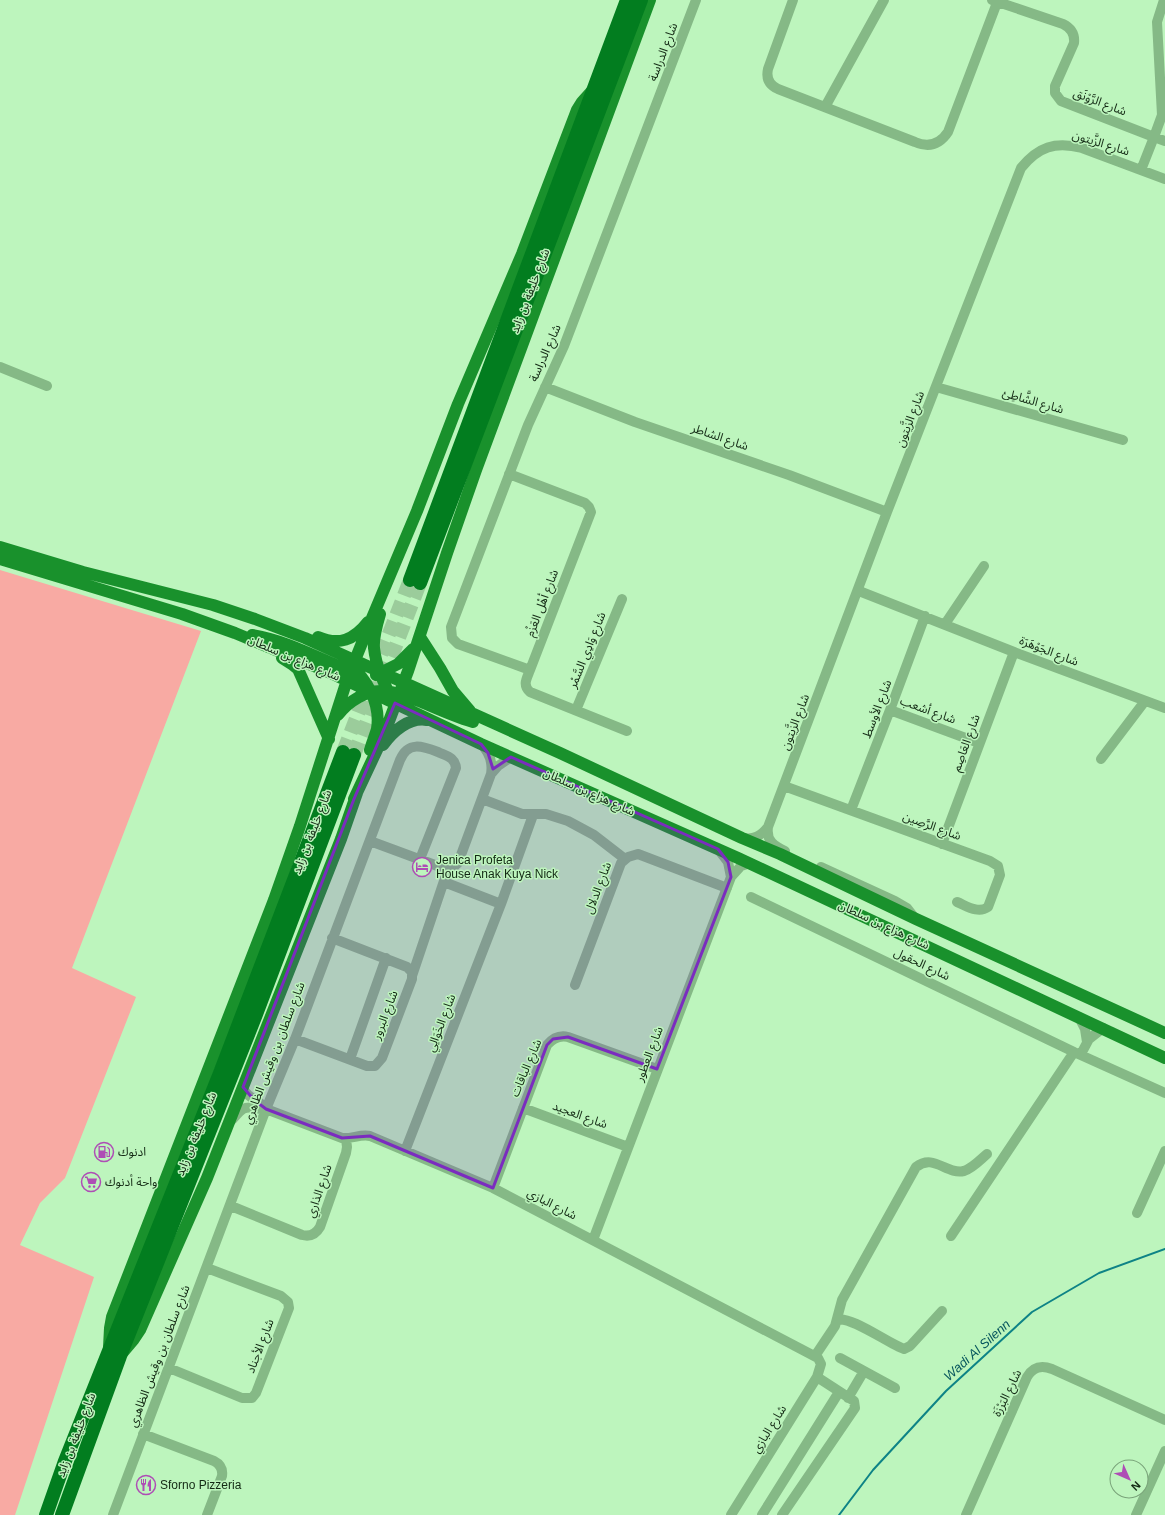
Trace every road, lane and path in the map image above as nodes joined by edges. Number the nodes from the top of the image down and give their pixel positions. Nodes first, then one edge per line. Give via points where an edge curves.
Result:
1 (627, 0) edge
2 (641, 0) edge
3 (650, 0) edge
4 (696, 0) edge
5 (793, 0) edge
6 (884, 0) edge
7 (1164, 0) edge
8 (996, 1) edge
9 (594, 90) junction
10 (825, 107) junction
11 (1154, 137) junction
12 (1165, 141) edge
13 (1141, 170) junction
14 (1165, 179) edge
15 (0, 367) edge
16 (47, 386) dead end
17 (545, 387) junction
18 (936, 387) junction
19 (1123, 440) dead end
20 (509, 474) junction
21 (417, 511) junction
22 (887, 512) junction
23 (0, 547) edge
24 (0, 559) edge
25 (984, 566) dead end
26 (859, 591) junction
27 (622, 599) dead end
28 (925, 616) junction
29 (372, 618) junction
30 (255, 619) junction
31 (946, 624) junction
32 (235, 633) junction
33 (419, 640) junction
34 (1014, 652) junction
35 (530, 670) junction
36 (353, 671) junction
37 (381, 673) junction
38 (387, 690) junction
39 (371, 691) junction
40 (399, 693) junction
41 (1145, 701) junction
42 (1165, 708) edge
43 (576, 710) junction
44 (890, 710) junction
45 (473, 715) junction
46 (430, 720) junction
47 (334, 721) junction
48 (501, 727) junction
49 (627, 731) dead end
50 (329, 739) junction
51 (979, 743) junction
52 (481, 744) junction
53 (348, 753) tunnel mouth
54 (511, 757) junction
55 (1101, 759) dead end
56 (491, 774) junction
57 (784, 786) junction
58 (354, 799) junction
59 (482, 799) junction
60 (851, 810) junction
61 (533, 815) junction
62 (768, 827) junction
63 (742, 838) junction
64 (370, 841) junction
65 (942, 844) junction
66 (718, 850) junction
67 (420, 859) junction
68 (625, 859) junction
69 (750, 863) junction
70 (448, 870) junction
71 (731, 877) junction
72 (444, 882) junction
73 (727, 888) junction
74 (751, 897) dead end
75 (957, 902) dead end
76 (500, 904) junction
77 (916, 919) junction
78 (332, 938) junction
79 (386, 958) junction
80 (412, 976) junction
81 (575, 986) dead end
82 (1070, 990) junction
83 (1079, 1017) junction
84 (1165, 1026) edge
85 (1103, 1028) junction
86 (1165, 1033) edge
87 (295, 1038) junction
88 (1087, 1042) junction
89 (1078, 1053) junction
90 (1165, 1058) edge
91 (350, 1059) junction
92 (657, 1069) junction
93 (243, 1086) junction
94 (1165, 1092) edge
95 (524, 1108) junction
96 (266, 1109) junction
97 (229, 1122) junction
98 (346, 1138) junction
99 (628, 1147) junction
100 (405, 1151) junction
101 (1165, 1151) edge
102 (987, 1154) dead end
103 (493, 1188) junction
104 (231, 1206) junction
105 (1136, 1214) dead end
106 (951, 1236) dead end
107 (593, 1240) junction
108 (207, 1268) junction
109 (942, 1311) dead end
110 (837, 1320) junction
111 (114, 1353) junction
112 (816, 1356) junction
113 (840, 1358) dead end
114 (168, 1368) junction
115 (864, 1371) junction
116 (817, 1377) junction
117 (895, 1388) dead end
118 (839, 1392) junction
119 (848, 1398) junction
120 (1165, 1420) edge
121 (143, 1434) junction
122 (1165, 1451) edge
123 (46, 1515) edge
124 (62, 1515) edge
125 (113, 1515) edge
126 (207, 1515) edge
127 (731, 1515) edge
128 (763, 1515) edge
129 (782, 1515) edge
130 (966, 1515) edge
131 (1136, 1515) edge

1 - 9 highway, شارع خليفة بن زايد
2 - 9 highway, شارع خليفة بن زايد via 415,581
3 - 33 main road via 479,463 444,560
4 - 17 street, شارع الدراسة via 564,346
5 - 10 street via 767,77 774,87
6 - 10 street
7 - 11 street via 1157,22 1162,115
8 - 10 street via 948,132 940,141 934,144 921,144
8 - 11 street, شارع الرَّوْنَق via 1063,24 1072,32 1074,43 1055,86 1058,99
9 - 21 main road via 577,110 522,254 458,404
11 - 12 street
11 - 13 street
13 - 14 street, شارع الزَّيتون
13 - 18 street, شارع الزَّيتون via 1071,145 1048,147 1028,159 1016,179
15 - 16 street
17 - 20 street, شارع الدراسة
17 - 22 street, شارع الشاطر
18 - 19 street, شارع الشَّاطِئ
18 - 22 street, شارع الزَّيتون
20 - 35 street, شارع الدراسة via 450,633 460,645
20 - 35 street, شارع أهْل العَزْم via 585,503 591,512
21 - 29 main road
21 - 37 main road via 376,631 374,647
22 - 26 street, شارع الزَّيتون
23 - 30 main road, شارع هزاع بن سلطان via 83,572 213,605
24 - 32 main road, شارع هزاع بن سلطان via 182,614
25 - 31 street
26 - 28 street, شارع الجَوْهَرَة
26 - 57 street, شارع الزَّيتون
27 - 43 street, شارع وَادِي السَّمْر
28 - 31 street, شارع الجَوْهَرَة
28 - 44 street, شارع الأوسط
29 - 30 main road via 351,638 341,642 328,642 268,617
29 - 36 main road
30 - 36 main road, شارع هزاع بن سلطان via 326,648
31 - 34 street, شارع الجَوْهَرَة
32 - 36 main road via 268,638
32 - 50 main road via 298,669
33 - 37 main road via 398,664
33 - 40 main road
33 - 45 main road via 453,691
34 - 41 street, شارع الجَوْهَرَة
34 - 51 street, شارع العَاصِم
35 - 43 street, شارع أهْل العَزْم via 525,683 528,691
36 - 37 main road via 372,676
36 - 39 main road
36 - 47 main road
37 - 38 main road
37 - 40 main road, شارع هزاع بن سلطان
38 - 39 main road
38 - 40 main road
39 - 40 main road, شارع هزاع بن سلطان
39 - 47 main road via 349,703
39 - 58 main road via 376,709 377,729
40 - 45 main road, شارع هزاع بن سلطان
40 - 46 main road, شارع هزاع بن سلطان
40 - 48 main road via 464,719
40 - 58 main road via 383,737
41 - 42 street, شارع الجَوْهَرَة
41 - 55 street
43 - 49 street, شارع أهْل العَزْم
44 - 51 street, شارع أشعب
44 - 60 street, شارع الأوسط
45 - 48 main road, شارع هزاع بن سلطان
46 - 52 main road, شارع هزاع بن سلطان
46 - 58 main road via 415,720 389,736 380,748
47 - 50 main road
48 - 63 main road, شارع هزاع بن سلطان
50 - 111 main road via 274,900 112,1317 110,1328
51 - 65 street, شارع العَاصِم
52 - 54 main road, شارع هزاع بن سلطان
52 - 56 street via 490,758
53 - 111 highway, شارع خليفة بن زايد via 220,1073
54 - 56 street
54 - 66 main road, شارع هزاع بن سلطان
56 - 59 street
57 - 60 street, شارع الرَّصِين
57 - 62 street, شارع الزَّيتون
58 - 93 main road via 341,839
59 - 61 street via 522,814
59 - 70 street via 458,863
60 - 65 street, شارع الرَّصِين
61 - 68 street via 546,814 568,821
61 - 76 street, شارع الخَوَالِي
62 - 63 street via 760,836
62 - 77 street via 768,836 774,846 895,901 907,908
63 - 77 main road, شارع هزاع بن سلطان
64 - 67 street
64 - 67 street, شارع سلطان بن وقيش الظاهري via 402,756 411,747 425,747 451,758 456,768
64 - 78 street, شارع سلطان بن وقيش الظاهري
65 - 75 street, شارع الرَّصِين via 995,863 1000,870 988,907 976,910
66 - 69 main road, شارع هزاع بن سلطان
66 - 71 street via 728,862
67 - 70 street
68 - 73 street, شارع الدلال via 638,854
68 - 81 street, شارع الدلال via 621,863
69 - 71 street, شارع العطور via 741,866
69 - 83 main road, شارع هزاع بن سلطان
70 - 72 street
71 - 73 street, شارع العطور
72 - 76 street
72 - 80 street
73 - 92 street, شارع العطور
74 - 89 street, شارع الحقول
76 - 100 street, شارع الخَوَالِي
77 - 82 main road, شارع هزاع بن سلطان
78 - 79 street
78 - 87 street, شارع سلطان بن وقيش الظاهري
79 - 80 street via 408,967
79 - 91 street
80 - 91 street, شارع البرور via 380,1061 372,1067
82 - 84 main road via 1094,993
82 - 86 main road, شارع هزاع بن سلطان
83 - 85 main road, شارع هزاع بن سلطان
83 - 88 street via 1085,1029
85 - 88 street
85 - 90 main road, شارع هزاع بن سلطان
87 - 91 street, شارع البرور
87 - 96 street, شارع سلطان بن وقيش الظاهري
88 - 89 street
89 - 94 street, شارع الحقول
89 - 106 street
92 - 95 street, شارع الباقات via 568,1037 557,1037 547,1045
92 - 99 street, شارع العطور
93 - 96 street, شارع البازي via 248,1096
93 - 97 main road
95 - 99 street, شارع العجيد
95 - 103 street, شارع الباقات
96 - 97 street, شارع البازي via 244,1108
96 - 98 street, شارع البازي
96 - 104 street, شارع سلطان بن وقيش الظاهري
97 - 111 main road via 140,1330 134,1339
98 - 100 street, شارع البازي via 357,1135 370,1136
98 - 104 street, شارع الذاري via 346,1153 316,1233 302,1235
99 - 107 street, شارع العطور
100 - 103 street, شارع البازي
101 - 105 street
102 - 110 street via 964,1171 951,1170 928,1162 916,1167 842,1300
103 - 107 street, شارع البازي
104 - 108 street, شارع سلطان بن وقيش الظاهري
107 - 112 street, شارع البازي
108 - 114 street, شارع سلطان بن وقيش الظاهري
108 - 114 street, شارع الأجناد via 281,1296 288,1302 289,1308 256,1393 252,1398 242,1398
109 - 110 street via 910,1346 904,1349 856,1324 843,1319
110 - 112 street
111 - 123 highway, شارع خليفة بن زايد via 65,1461
111 - 124 highway, شارع خليفة بن زايد
112 - 116 street via 821,1364
113 - 115 street
114 - 121 street, شارع سلطان بن وقيش الظاهري
115 - 117 street
115 - 119 street
116 - 118 street
116 - 127 street, شارع البازي
118 - 119 street
118 - 128 street
119 - 129 street via 855,1403 854,1410
120 - 130 street, شارع البَرْزَة via 1052,1369 1037,1368 1027,1377
121 - 125 street, شارع سلطان بن وقيش الظاهري
121 - 126 street via 219,1464 222,1476
122 - 131 street

